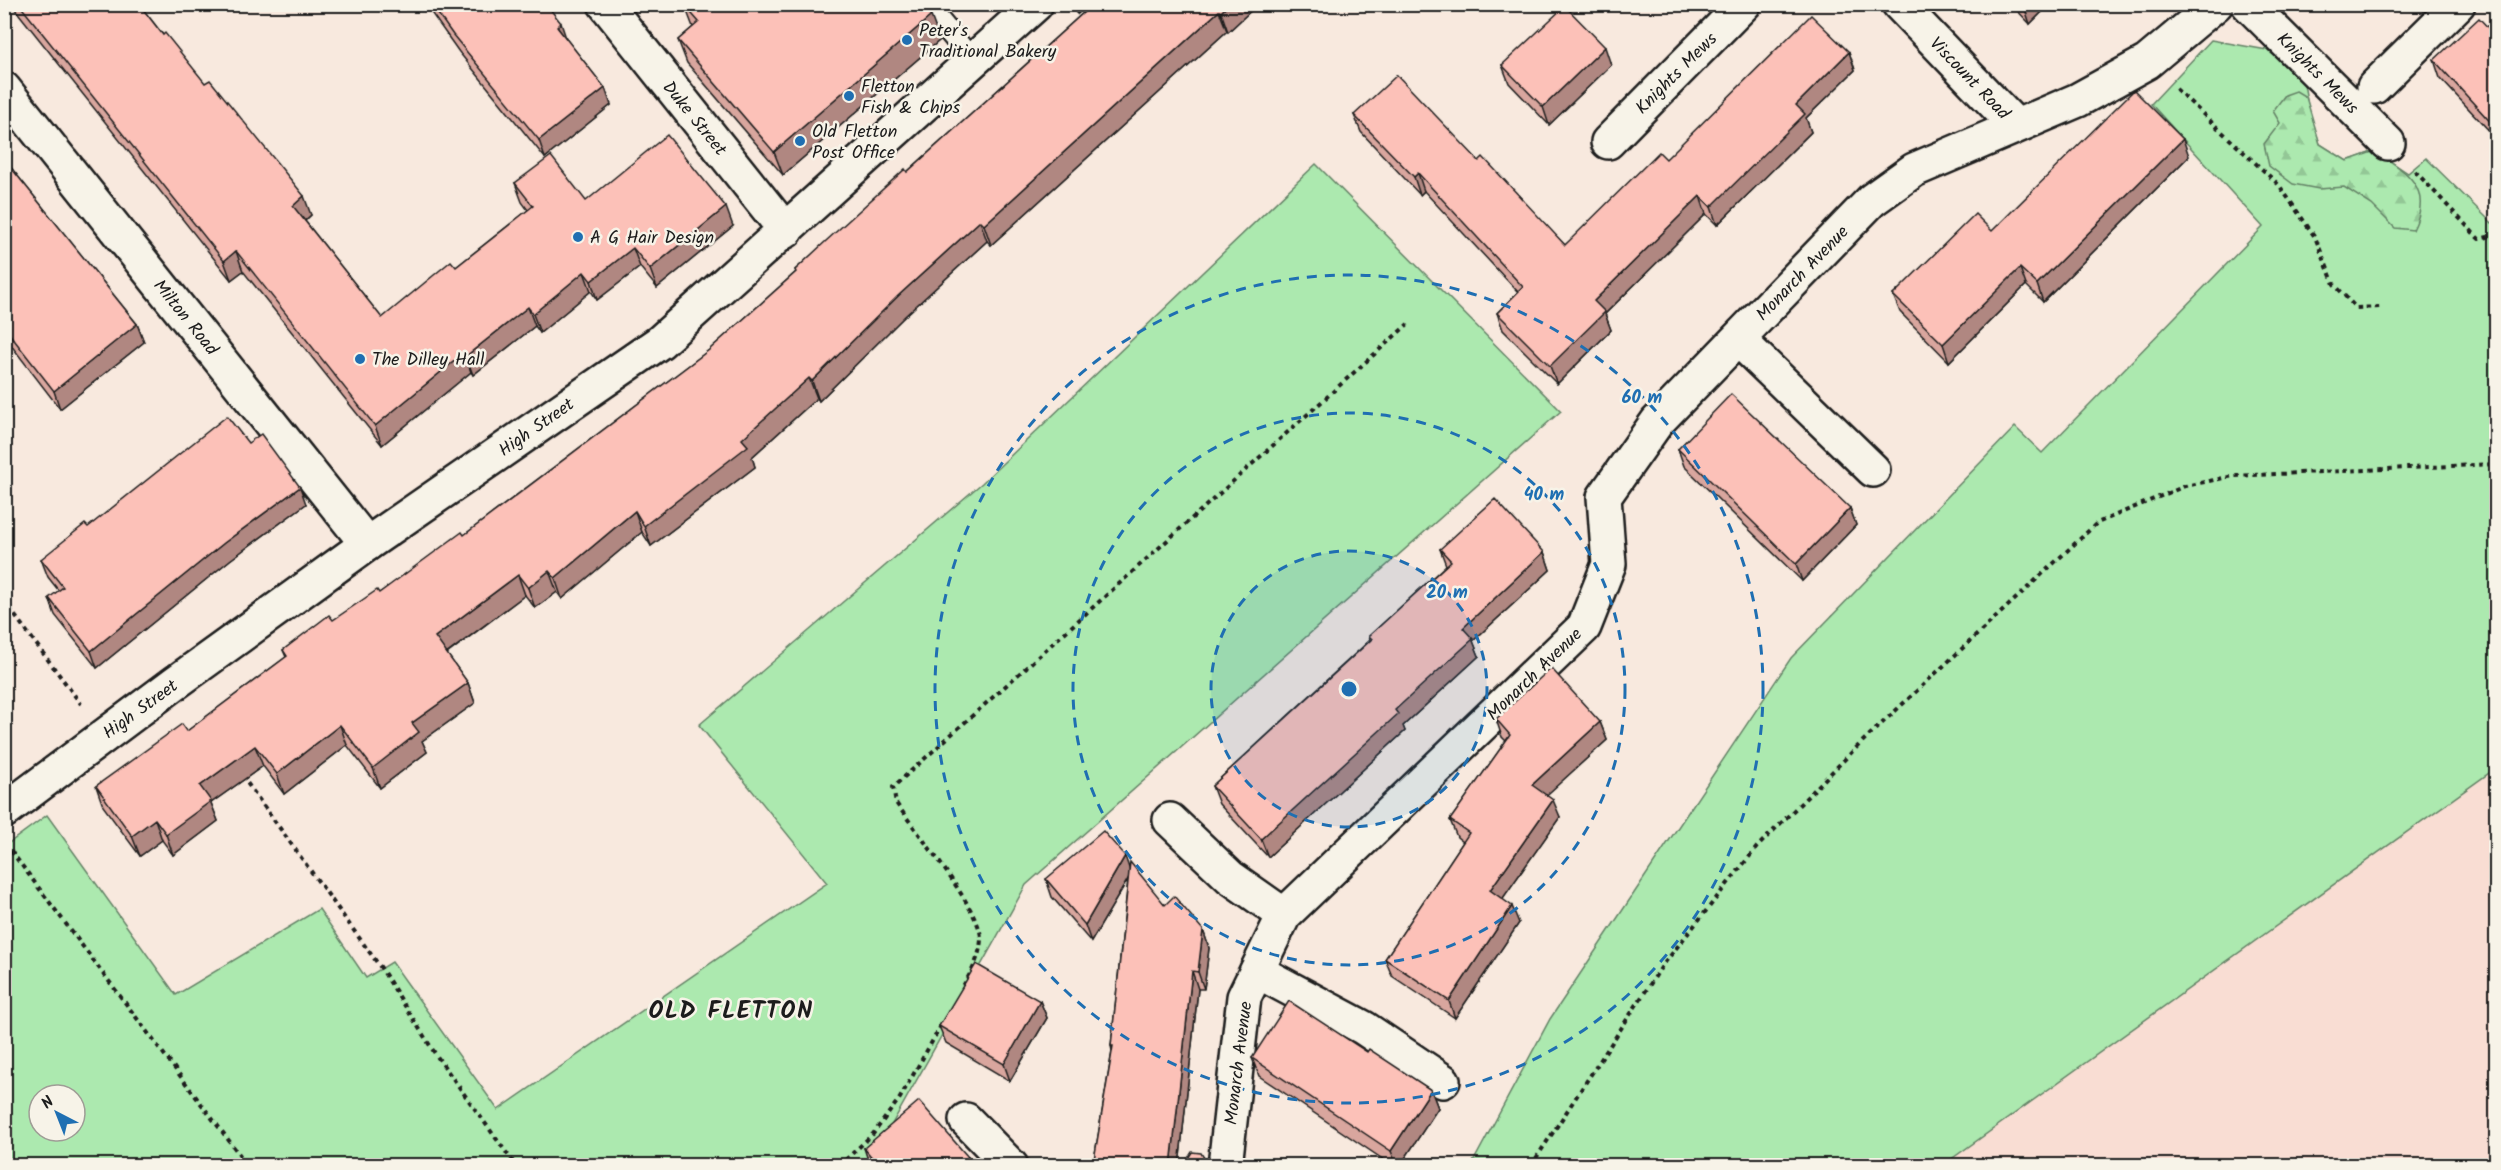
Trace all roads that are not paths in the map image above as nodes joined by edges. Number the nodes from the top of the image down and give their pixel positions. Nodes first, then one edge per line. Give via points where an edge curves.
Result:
1 (605, 4) edge
2 (926, 4) edge
3 (1036, 4) edge
4 (1744, 4) edge
5 (1899, 4) edge
6 (2216, 4) edge
7 (2248, 4) edge
8 (2458, 4) edge
9 (973, 61) junction
10 (2374, 87) dead end
11 (4, 89) edge
12 (2016, 126) junction
13 (1608, 142) dead end
14 (2388, 142) road end
15 (786, 231) junction
16 (1738, 339) junction
17 (1873, 470) dead end
18 (367, 544) junction
19 (4, 811) edge
20 (1170, 820) dead end
21 (1284, 915) junction
22 (1257, 971) junction
23 (1443, 1080) dead end
24 (966, 1120) dead end
25 (1011, 1166) edge
26 (1226, 1166) edge

1 - 15 street, Duke Street
2 - 9 lane
3 - 9 street, High Street
4 - 13 street, Knights Mews
5 - 12 street, Viscount Road
6 - 12 street, Monarch Avenue via 2147,62 2078,100
7 - 14 street, Knights Mews
8 - 10 street
9 - 15 street, High Street
11 - 18 street, Milton Road
12 - 16 street, Monarch Avenue via 1914,170 1872,201
15 - 18 street, High Street via 660,342
16 - 17 street
16 - 21 street, Monarch Avenue via 1657,422 1604,497 1609,564 1584,627
18 - 19 street, High Street
20 - 21 street via 1230,877
21 - 22 street, Monarch Avenue
22 - 23 street via 1364,1028
22 - 26 street, Monarch Avenue via 1244,997
24 - 25 street

